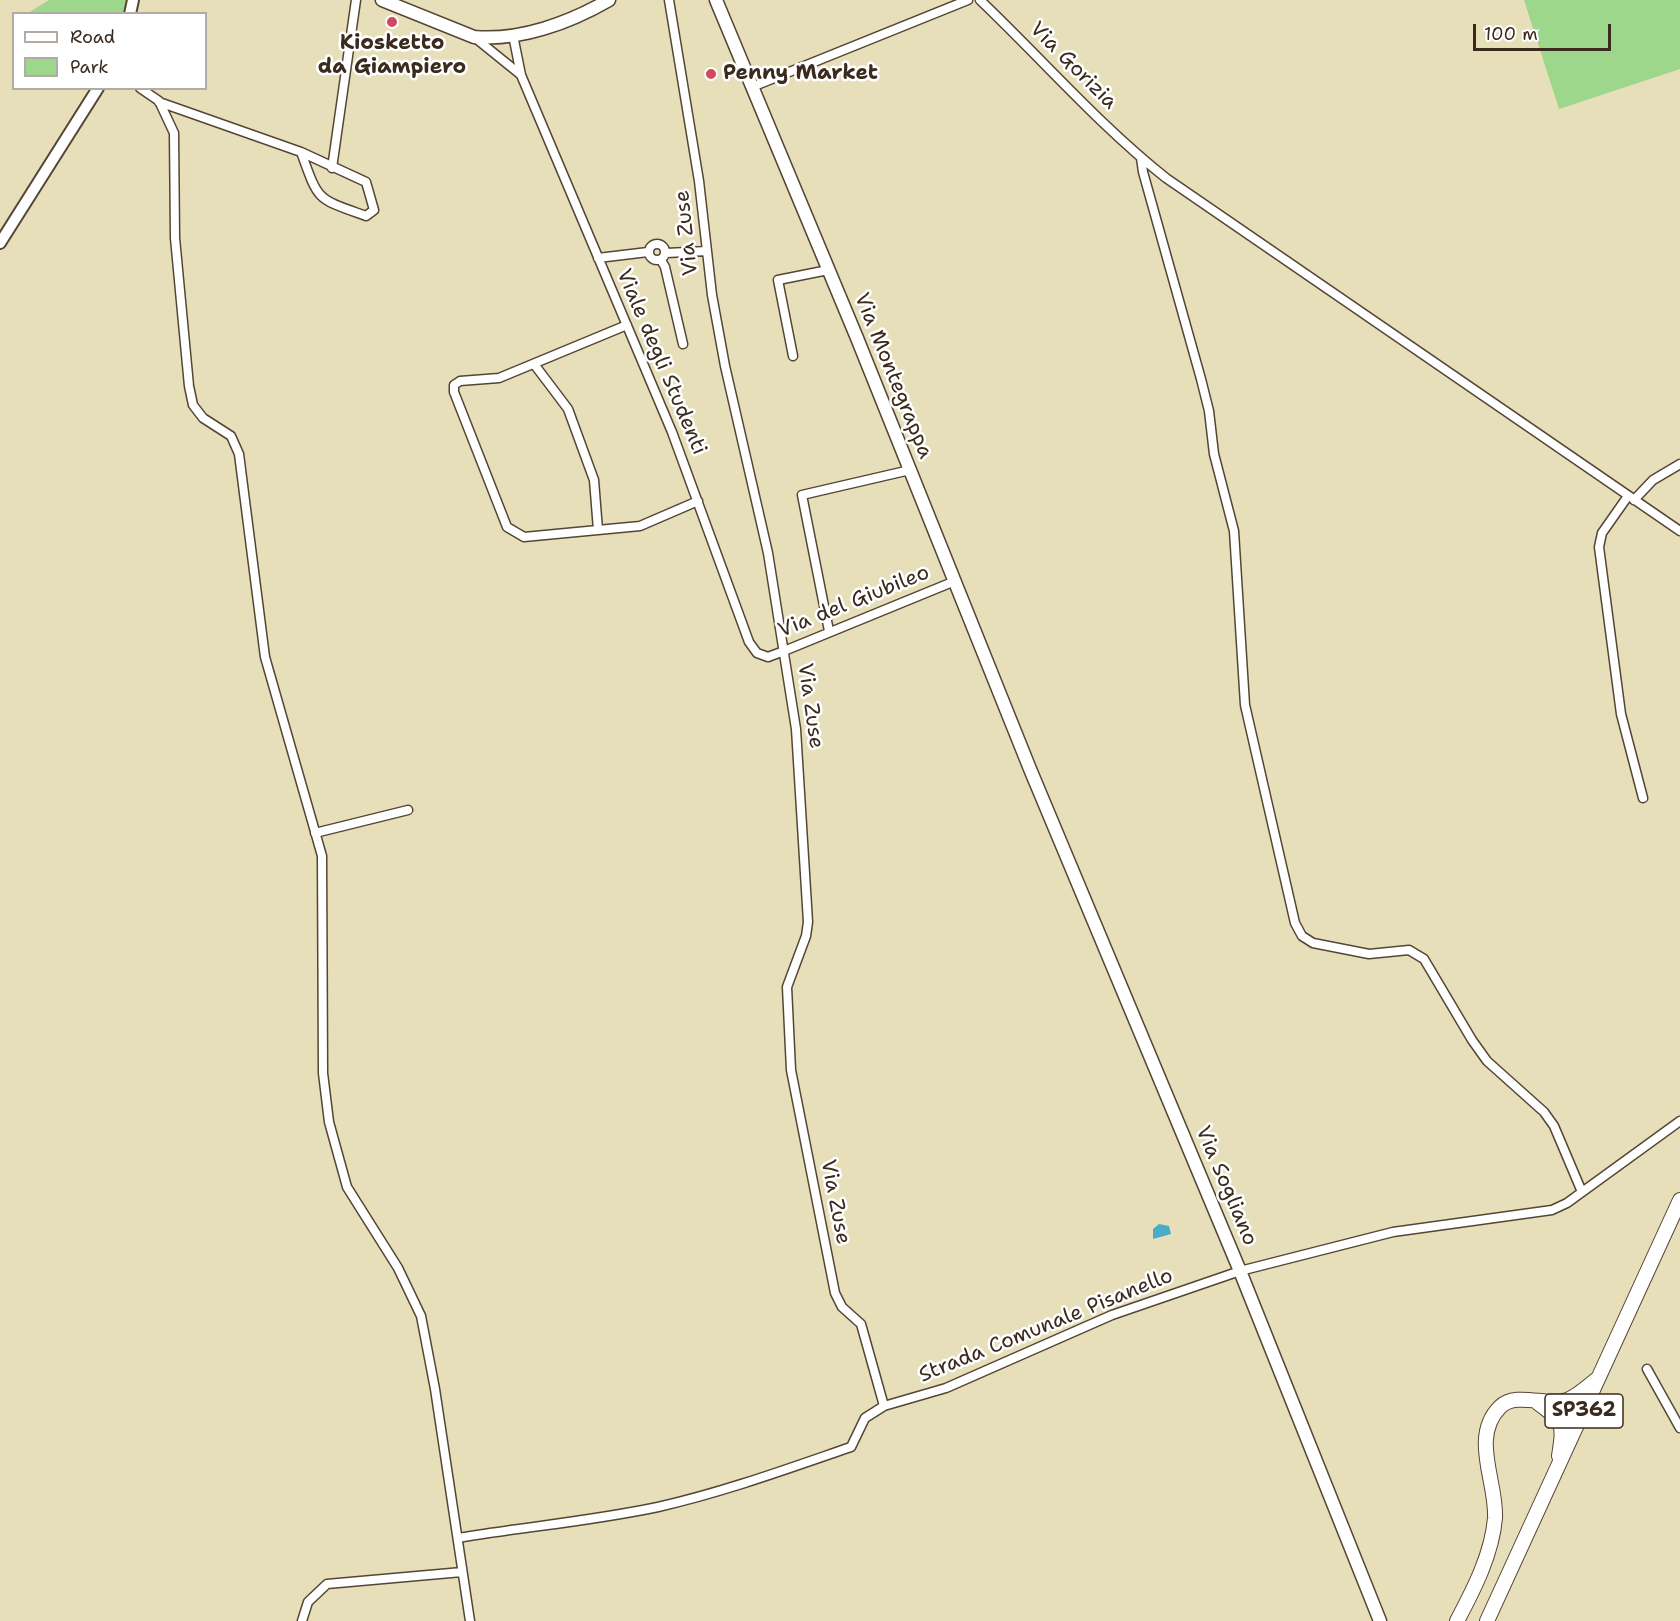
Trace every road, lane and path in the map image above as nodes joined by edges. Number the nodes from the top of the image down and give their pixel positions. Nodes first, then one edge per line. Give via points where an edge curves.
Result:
1 (356, 0) edge
2 (382, 0) edge
3 (609, 0) edge
4 (669, 0) edge
5 (716, 0) edge
6 (969, 0) edge
7 (980, 0) edge
8 (513, 35) junction
9 (474, 38) junction
10 (521, 75) junction
11 (752, 87) junction
12 (97, 90) edge
13 (143, 90) edge
14 (159, 102) junction
15 (301, 152) junction
16 (1141, 158) junction
17 (332, 168) junction
18 (0, 243) edge
19 (648, 252) junction
20 (707, 252) junction
21 (663, 256) junction
22 (598, 258) junction
23 (828, 270) junction
24 (627, 325) junction
25 (683, 344) dead end
26 (793, 356) dead end
27 (534, 364) junction
28 (1680, 464) edge
29 (910, 470) junction
30 (1631, 498) junction
31 (698, 501) junction
32 (598, 530) junction
33 (1680, 531) edge
34 (955, 581) junction
35 (829, 632) junction
36 (784, 651) junction
37 (768, 657) joint
38 (1030, 769) joint
39 (1643, 798) dead end
40 (408, 810) dead end
41 (315, 833) junction
42 (1680, 1121) edge
43 (1582, 1192) junction
44 (1680, 1200) edge
45 (1240, 1271) junction
46 (1647, 1370) dead end
47 (1601, 1376) junction
48 (1538, 1402) junction
49 (884, 1406) junction
50 (1680, 1428) edge
51 (1557, 1469) junction
52 (458, 1538) junction
53 (462, 1572) junction
54 (302, 1621) edge
55 (471, 1621) edge
56 (1380, 1621) edge
57 (1458, 1621) edge
58 (1487, 1621) edge

1 - 17 street
2 - 9 main road
3 - 8 main road via 562,23
4 - 20 street, Via Zuse
5 - 11 main road, Via Montegrappa
6 - 11 street
7 - 16 street, Via Gorizia
8 - 9 main road via 501,39
8 - 10 street, Viale degli Studenti
9 - 10 street
10 - 22 street, Viale degli Studenti
11 - 23 main road, Via Montegrappa
12 - 18 street
13 - 14 street
14 - 15 street
14 - 41 street via 167,114 176,146 175,238 189,386 198,413 231,436 239,454 265,657
15 - 17 street
15 - 17 street via 323,200 366,216 374,210 366,182
16 - 30 street, Via Gorizia
16 - 43 street via 1201,379 1214,454 1234,531 1245,705 1295,923 1302,936 1313,943 1369,954 1409,950 1424,959 1487,1061 1544,1112 1554,1126
19 - 21 street via 655,260
19 - 21 street via 654,244 664,248
19 - 22 street
20 - 21 street
20 - 36 street, Via Zuse via 725,366 768,553
21 - 25 street
22 - 24 street, Viale degli Studenti
23 - 26 street via 778,280
23 - 29 main road, Via Montegrappa
24 - 27 street
24 - 31 street, Viale degli Studenti
27 - 32 street via 568,409 594,480
27 - 32 street via 499,378 460,381 454,385 454,392 507,527 524,537
28 - 30 street
29 - 34 main road, Via Montegrappa
29 - 35 street via 802,495
30 - 33 street, Via Gorizia
30 - 39 street via 1602,533 1599,547 1620,714
31 - 32 street via 640,526
31 - 37 street, Viale degli Studenti via 749,642 758,653
34 - 35 street, Via del Giubileo
34 - 38 main road, Via Montegrappa
35 - 36 street, Via del Giubileo
36 - 37 street, Via del Giubileo
36 - 49 street, Via Zuse via 796,729 808,922 788,987 791,1070 835,1293 842,1307 861,1323
38 - 45 main road, Via Sogliano
40 - 41 street
41 - 52 street via 324,872 323,1073 329,1122 346,1187 398,1268 421,1316
42 - 43 street, Strada Comunale Pisanello
43 - 45 street, Strada Comunale Pisanello via 1552,1210 1393,1232
44 - 47 main road, SP362
45 - 49 street, Strada Comunale Pisanello via 1112,1315 946,1388
45 - 56 main road, Via Sogliano
46 - 50 street
47 - 48 main road via 1566,1400
47 - 51 main road, SP362
48 - 51 main road via 1558,1418 1560,1425
48 - 57 main road via 1518,1400 1501,1406 1489,1423 1486,1448 1495,1516 1476,1586
49 - 52 street, Strada Comunale Pisanello via 865,1418 851,1447 728,1489 655,1507
51 - 58 main road, SP362
52 - 53 street
53 - 54 street via 327,1584 308,1602
53 - 55 street

